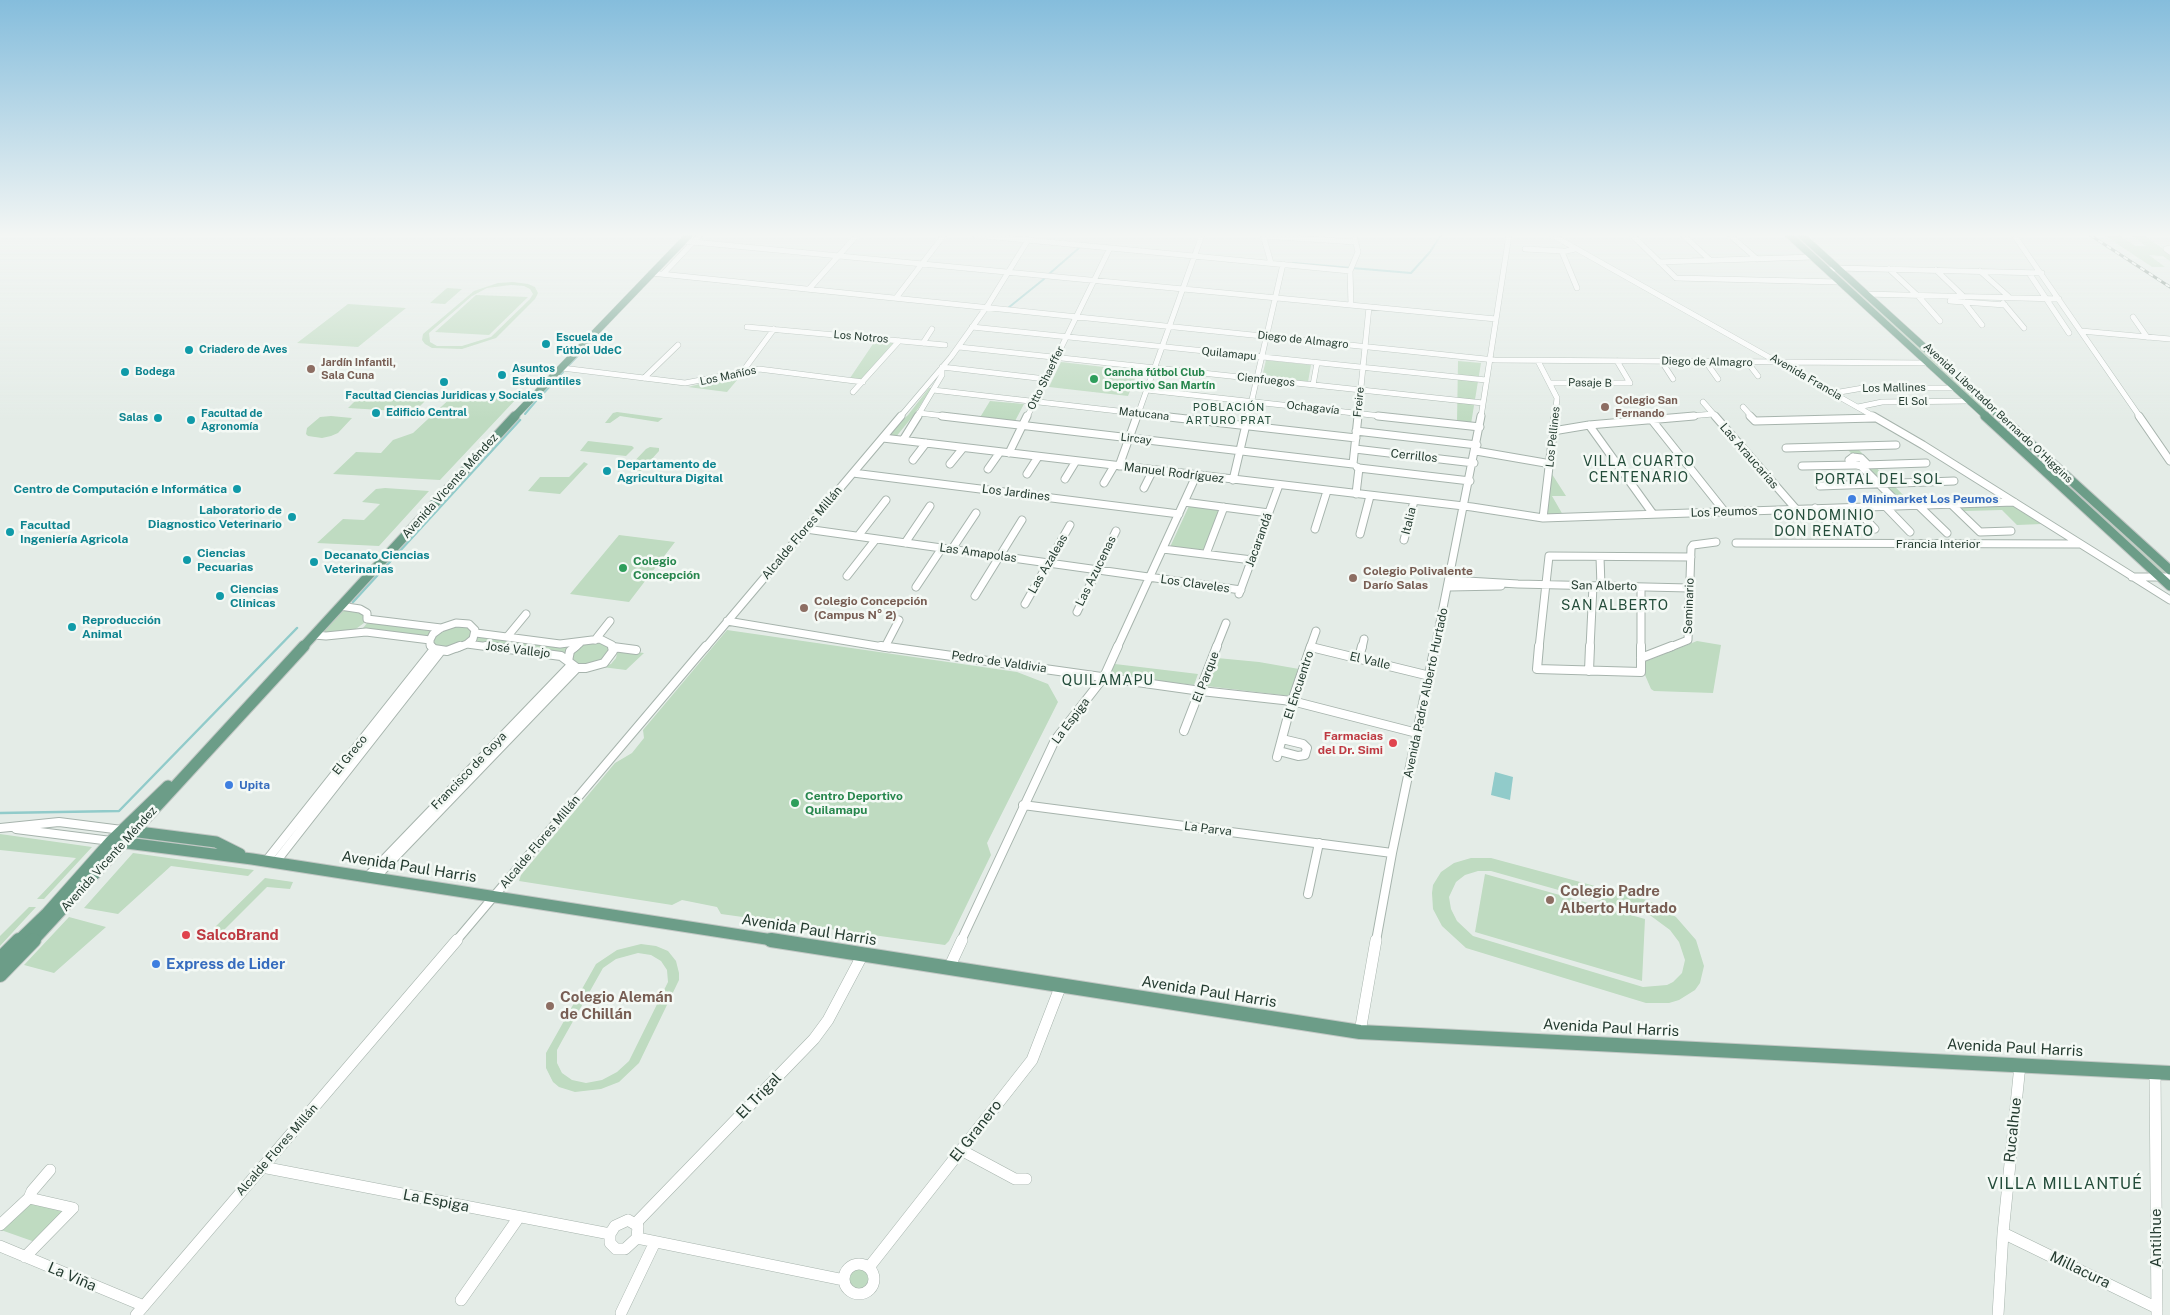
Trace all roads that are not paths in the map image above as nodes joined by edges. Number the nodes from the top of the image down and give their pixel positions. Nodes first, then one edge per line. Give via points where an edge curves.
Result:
1 (629, 296) edge
2 (880, 296) edge
3 (993, 296) edge
4 (1086, 296) edge
5 (1180, 296) edge
6 (1258, 296) edge
7 (1351, 296) edge
8 (1500, 296) edge
9 (1661, 296) edge
10 (1855, 296) edge
11 (1868, 296) edge
12 (1908, 296) edge
13 (1961, 296) edge
14 (2045, 296) edge
15 (2057, 296) edge
16 (1919, 297) junction
17 (1998, 297) junction
18 (896, 298) joint
19 (1275, 298) junction
20 (2008, 298) joint
21 (1963, 299) junction
22 (2047, 299) junction
23 (2059, 299) junction
24 (1351, 305) junction
25 (2005, 305) junction
26 (1369, 307) junction
27 (986, 308) junction
28 (1076, 317) junction
29 (2133, 317) dead end
30 (1496, 319) junction
31 (1940, 321) dead end
32 (1982, 325) dead end
33 (1170, 326) junction
34 (747, 327) dead end
35 (972, 327) junction
36 (2024, 328) dead end
37 (774, 329) junction
38 (932, 329) dead end
39 (2081, 331) junction
40 (2069, 333) dead end
41 (1266, 336) junction
42 (1066, 337) junction
43 (2147, 337) junction
44 (2170, 339) edge
45 (899, 341) junction
46 (923, 343) junction
47 (678, 345) dead end
48 (945, 346) dead end
49 (1365, 346) junction
50 (959, 347) junction
51 (1162, 347) junction
52 (1056, 357) junction
53 (1261, 357) junction
54 (1490, 359) junction
55 (1538, 360) junction
56 (1617, 361) junction
57 (1662, 362) junction
58 (1706, 362) junction
59 (1316, 363) junction
60 (1748, 363) junction
61 (1782, 363) junction
62 (1927, 363) junction
63 (942, 367) junction
64 (562, 368) junction
65 (1155, 368) junction
66 (1363, 368) junction
67 (743, 371) junction
68 (1758, 376) dead end
69 (644, 378) junction
70 (1256, 378) junction
71 (1046, 379) junction
72 (1673, 379) dead end
73 (1718, 379) dead end
74 (1486, 380) junction
75 (863, 382) junction
76 (1550, 382) junction
77 (1313, 385) junction
78 (1954, 388) junction
79 (933, 390) junction
80 (1147, 390) junction
81 (1361, 390) junction
82 (854, 392) dead end
83 (1834, 393) junction
84 (1251, 401) junction
85 (1035, 402) junction
86 (1703, 402) dead end
87 (1969, 402) junction
88 (1483, 403) junction
89 (1743, 406) dead end
90 (1858, 407) junction
91 (919, 413) junction
92 (1138, 413) junction
93 (1358, 413) junction
94 (1713, 414) junction
95 (1877, 418) junction
96 (1651, 419) junction
97 (1589, 424) junction
98 (1023, 425) junction
99 (1246, 425) junction
100 (1480, 427) junction
101 (1553, 431) junction
102 (1356, 434) junction
103 (883, 438) junction
104 (1129, 438) junction
105 (903, 440) junction
106 (926, 443) junction
107 (1896, 445) dead end
108 (1842, 446) junction
109 (963, 448) junction
110 (1476, 448) junction
111 (1786, 448) dead end
112 (1355, 450) junction
113 (1240, 451) junction
114 (1000, 452) junction
115 (1009, 453) junction
116 (1038, 457) junction
117 (1853, 457) junction
118 (913, 460) dead end
119 (1076, 461) junction
120 (2170, 461) edge
121 (1474, 463) junction
122 (1926, 463) dead end
123 (2036, 463) junction
124 (950, 464) dead end
125 (1551, 464) junction
126 (2053, 464) junction
127 (1861, 465) junction
128 (1117, 466) junction
129 (1356, 466) junction
130 (1802, 466) dead end
131 (988, 469) dead end
132 (1153, 470) junction
133 (853, 473) junction
134 (1027, 474) dead end
135 (1196, 476) junction
136 (1065, 479) dead end
137 (1233, 480) junction
138 (1470, 481) junction
139 (1954, 481) dead end
140 (1104, 483) dead end
141 (1879, 483) junction
142 (1279, 485) junction
143 (1820, 486) dead end
144 (1144, 488) dead end
145 (1327, 491) junction
146 (1356, 494) junction
147 (1370, 496) junction
148 (886, 500) dead end
149 (1414, 501) junction
150 (1184, 502) junction
151 (2014, 502) junction
152 (1890, 503) junction
153 (1951, 504) junction
154 (1918, 505) junction
155 (930, 506) dead end
156 (1224, 507) junction
157 (1466, 507) junction
158 (1854, 507) junction
159 (1815, 508) junction
160 (1796, 509) junction
161 (1725, 512) junction
162 (976, 513) dead end
163 (1269, 513) junction
164 (1179, 514) junction
165 (1653, 514) junction
166 (1543, 518) junction
167 (1022, 520) dead end
168 (1070, 525) dead end
169 (1832, 528) dead end
170 (806, 529) junction
171 (1315, 529) dead end
172 (1875, 529) dead end
173 (1116, 531) dead end
174 (2011, 531) dead end
175 (1910, 532) dead end
176 (1947, 533) dead end
177 (1360, 534) dead end
178 (858, 536) junction
179 (876, 539) junction
180 (1404, 540) dead end
181 (1716, 542) dead end
182 (905, 543) junction
183 (1736, 543) dead end
184 (2081, 544) junction
185 (942, 548) junction
186 (952, 549) junction
187 (1163, 549) junction
188 (1206, 554) junction
189 (999, 556) junction
190 (1600, 557) junction
191 (1691, 558) junction
192 (1252, 560) junction
193 (1048, 563) junction
194 (1097, 570) junction
195 (2170, 570) edge
196 (847, 576) dead end
197 (2159, 576) junction
198 (1150, 577) junction
199 (2132, 577) junction
200 (2170, 577) edge
201 (1449, 583) junction
202 (1546, 585) junction
203 (1597, 586) junction
204 (2170, 586) edge
205 (916, 587) dead end
206 (1641, 587) junction
207 (1689, 588) junction
208 (1240, 592) joint
209 (975, 596) dead end
210 (2170, 600) edge
211 (1025, 604) dead end
212 (340, 606) junction
213 (1077, 612) dead end
214 (526, 614) dead end
215 (367, 619) junction
216 (899, 620) dead end
217 (610, 621) dead end
218 (728, 621) junction
219 (1226, 623) dead end
220 (441, 628) junction
221 (1316, 631) dead end
222 (354, 632) junction
223 (476, 633) junction
224 (314, 635) junction
225 (507, 637) junction
226 (1364, 639) dead end
227 (430, 640) junction
228 (595, 640) junction
229 (582, 642) junction
230 (467, 644) junction
231 (613, 647) junction
232 (885, 647) junction
233 (1311, 647) junction
234 (437, 650) junction
235 (636, 650) dead end
236 (1358, 658) junction
237 (1641, 658) junction
238 (572, 665) junction
239 (1589, 671) junction
240 (1430, 676) junction
241 (1104, 677) junction
242 (1201, 691) junction
243 (1292, 701) junction
244 (1184, 731) dead end
245 (1418, 733) junction
246 (1282, 739) junction
247 (1024, 804) junction
248 (0, 828) edge
249 (127, 835) junction
250 (111, 841) junction
251 (1319, 843) junction
252 (1392, 853) junction
253 (270, 862) junction
254 (371, 878) junction
255 (1308, 894) dead end
256 (494, 897) junction
257 (862, 954) junction
258 (0, 959) edge
259 (949, 968) junction
260 (0, 975) edge
261 (1061, 985) junction
262 (1360, 1032) junction
263 (2020, 1065) junction
264 (2155, 1072) junction
265 (2170, 1072) edge
266 (962, 1150) junction
267 (262, 1166) junction
268 (50, 1170) dead end
269 (1026, 1179) dead end
270 (29, 1198) junction
271 (519, 1217) junction
272 (636, 1223) junction
273 (0, 1225) edge
274 (2003, 1233) junction
275 (610, 1234) junction
276 (637, 1238) junction
277 (655, 1242) junction
278 (0, 1246) edge
279 (25, 1257) junction
280 (870, 1266) junction
281 (844, 1280) junction
282 (461, 1300) dead end
283 (140, 1311) edge
284 (2157, 1311) edge
285 (621, 1313) dead end
286 (1998, 1315) edge

1 - 64 main road, Avenida Vicente Méndez
2 - 18 street, Diego de Almagro
3 - 27 street, Alcalde Flores Millán
4 - 28 street, Otto Shaeffer
5 - 33 street
6 - 19 street
7 - 24 street
8 - 30 street, Avenida Padre Alberto Hurtado
9 - 61 street, Avenida Francia
10 - 62 main road, Avenida Libertador Bernardo O'Higgins
11 - 126 main road, Avenida Libertador Bernardo O'Higgins
12 - 16 street
13 - 21 street
14 - 22 street
15 - 23 street
16 - 21 street
16 - 31 street
17 - 20 street
17 - 21 street
17 - 25 street
18 - 27 street, Diego de Almagro
19 - 24 street
19 - 41 street
20 - 22 street
21 - 25 street
21 - 32 street
22 - 23 street
22 - 40 street
23 - 39 street
24 - 26 street
25 - 36 street
26 - 30 street
26 - 49 street, Freire
27 - 28 street, Diego de Almagro
27 - 35 street, Alcalde Flores Millán
28 - 33 street, Diego de Almagro
28 - 42 street, Otto Shaeffer
29 - 43 street
30 - 54 street, Avenida Padre Alberto Hurtado
33 - 41 street, Diego de Almagro
33 - 51 street
34 - 37 street, Los Notros
35 - 42 street, Quilamapu
35 - 50 street, Alcalde Flores Millán
37 - 45 street, Los Notros
37 - 67 street
38 - 46 street
39 - 43 street
39 - 120 street
41 - 49 street, Diego de Almagro
41 - 53 street
42 - 51 street, Quilamapu
42 - 52 street, Otto Shaeffer
43 - 44 street
45 - 46 street, Los Notros
45 - 75 street
46 - 48 street, Los Notros
47 - 69 street
49 - 54 street, Diego de Almagro
49 - 66 street, Freire
50 - 52 street, Cienfuegos
50 - 63 street, Alcalde Flores Millán
51 - 53 street, Quilamapu
51 - 65 street
52 - 65 street, Cienfuegos
52 - 71 street, Otto Shaeffer
53 - 59 street, Quilamapu
53 - 70 street
54 - 55 street, Diego de Almagro
54 - 74 street, Avenida Padre Alberto Hurtado
55 - 56 street, Diego de Almagro
55 - 76 street, Los Pellines
56 - 57 street, Diego de Almagro
56 - 76 street, Pasaje B via 1630,383
57 - 58 street, Diego de Almagro
57 - 72 street
58 - 60 street, Diego de Almagro
58 - 73 street
59 - 66 street, Quilamapu
59 - 77 street
60 - 61 street, Diego de Almagro
60 - 68 street
61 - 62 street, Diego de Almagro
61 - 83 street, Avenida Francia
62 - 78 main road, Avenida Libertador Bernardo O'Higgins
63 - 71 street
63 - 79 street, Alcalde Flores Millán via 943,373
63 - 103 street, Alcalde Flores Millán
64 - 69 street, Los Mañíos
64 - 212 main road, Avenida Vicente Méndez
65 - 70 street, Cienfuegos
65 - 80 street
66 - 74 street, Quilamapu
66 - 81 street, Freire
67 - 69 street, Los Mañíos via 691,383
67 - 75 street, Los Mañíos via 759,369
70 - 77 street, Cienfuegos
70 - 84 street
71 - 85 street, Otto Shaeffer
74 - 88 street, Avenida Padre Alberto Hurtado
75 - 82 street
76 - 101 street, Los Pellines via 1557,398
77 - 81 street, Cienfuegos
78 - 83 street, Los Mallines via 1863,388
78 - 87 main road, Avenida Libertador Bernardo O'Higgins
79 - 85 street, Matucana
79 - 91 street, Alcalde Flores Millán
80 - 84 street, Ochagavía
80 - 92 street
81 - 88 street, Cienfuegos
81 - 93 street, Freire
83 - 90 street, Avenida Francia
84 - 93 street, Ochagavía
84 - 99 street
85 - 92 street, Matucana
85 - 98 street, Otto Shaeffer
86 - 94 street, Las Araucarias
87 - 90 street, El Sol via 1880,402
87 - 123 main road, Avenida Libertador Bernardo O'Higgins
88 - 100 street, Avenida Padre Alberto Hurtado
89 - 95 street, Avenida Francia via 1755,421
90 - 95 street, Avenida Francia
91 - 98 street, Lircay
91 - 105 street, Alcalde Flores Millán
92 - 99 street, Matucana
92 - 104 street
93 - 100 street, Ochagavía
93 - 102 street, Freire
94 - 96 street
94 - 160 street, Las Araucarias
95 - 151 street, Avenida Francia
96 - 97 street
96 - 161 street
97 - 101 street
97 - 165 street
98 - 104 street, Lircay
98 - 115 street, Otto Shaeffer
99 - 102 street, Matucana
99 - 113 street
100 - 110 street, Avenida Padre Alberto Hurtado
101 - 125 street, Los Pellines
102 - 110 street, Matucana
102 - 112 street, Freire
103 - 105 street, Manuel Rodríguez
103 - 133 street, Alcalde Flores Millán
104 - 113 street, Lircay
104 - 128 street
105 - 106 street, Manuel Rodríguez
106 - 109 street, Manuel Rodríguez
106 - 118 street
107 - 108 street
108 - 111 street
108 - 117 street
109 - 114 street, Manuel Rodríguez
109 - 124 street
110 - 121 street, Avenida Padre Alberto Hurtado
110 - 125 street
112 - 121 street, Cerrillos
112 - 129 street, Freire
113 - 129 street, Lircay
113 - 137 street
114 - 115 street, Manuel Rodríguez
114 - 131 street
115 - 116 street, Manuel Rodríguez
116 - 119 street, Manuel Rodríguez
116 - 134 street
117 - 127 street via 1863,460
117 - 127 street via 1848,460
119 - 128 street, Manuel Rodríguez
119 - 136 street
121 - 138 street, Avenida Padre Alberto Hurtado
122 - 127 street
123 - 126 main road
123 - 197 main road, Avenida Libertador Bernardo O'Higgins
125 - 166 street, Los Pellines
126 - 195 main road, Avenida Libertador Bernardo O'Higgins
127 - 130 street
127 - 141 street
128 - 132 street, Manuel Rodríguez
128 - 140 street
129 - 138 street, Lircay
129 - 146 street, Freire
132 - 135 street, Manuel Rodríguez
132 - 144 street
133 - 164 street, Los Jardines
133 - 170 street, Alcalde Flores Millán
135 - 137 street, Manuel Rodríguez
135 - 150 street, La Espiga
137 - 142 street, Manuel Rodríguez
138 - 157 street, Avenida Padre Alberto Hurtado
139 - 141 street
141 - 143 street
141 - 152 street
142 - 145 street, Manuel Rodríguez
142 - 163 street, Jacarandá
145 - 146 street, Manuel Rodríguez
145 - 171 street
146 - 147 street, Manuel Rodríguez
147 - 149 street, Manuel Rodríguez
147 - 177 street
148 - 178 street
149 - 157 street, Manuel Rodríguez
149 - 180 street, Italia
150 - 156 street
150 - 164 street, La Espiga
151 - 153 street, Los Peumos
151 - 184 street, Avenida Francia
152 - 154 street, Los Peumos
152 - 158 street, Los Peumos
152 - 175 street
153 - 154 street, Los Peumos
153 - 174 street via 1980,532
154 - 176 street
155 - 182 street
156 - 163 street
156 - 188 street
157 - 166 street, Los Peumos
157 - 201 street, Avenida Padre Alberto Hurtado
158 - 159 street, Los Peumos
158 - 172 street
159 - 160 street, Los Peumos
159 - 169 street
160 - 161 street, Los Peumos
161 - 165 street, Los Peumos
162 - 186 street
163 - 192 street, Jacarandá
164 - 187 street, La Espiga
165 - 166 street, Los Peumos
167 - 189 street
168 - 193 street, Las Azaleas
170 - 178 street, Las Amapolas
170 - 218 street, Alcalde Flores Millán
173 - 194 street, Las Azucenas
178 - 179 street, Las Amapolas
179 - 182 street, Las Amapolas
179 - 196 street
181 - 191 street via 1694,545
182 - 185 street, Las Amapolas
183 - 184 street, Francia Interior
184 - 199 street, Avenida Francia
185 - 186 street, Las Amapolas
185 - 205 street
186 - 189 street, Las Amapolas
187 - 188 street
187 - 198 street, La Espiga
188 - 192 street
189 - 193 street, Las Amapolas
189 - 209 street
190 - 191 street
190 - 202 street via 1549,556
190 - 203 street
191 - 207 street, Seminario
192 - 208 street, Jacarandá
193 - 194 street, Las Amapolas
193 - 211 street, Las Azaleas
194 - 198 street, Las Amapolas
194 - 213 street, Las Azucenas
197 - 199 street
197 - 200 street
197 - 204 main road, Avenida Libertador Bernardo O'Higgins
198 - 208 street, Los Claveles
198 - 241 street, La Espiga
199 - 210 street, Avenida Francia
201 - 202 street, San Alberto via 1490,587
201 - 240 street, Avenida Padre Alberto Hurtado
202 - 203 street, San Alberto
202 - 239 street via 1537,669
203 - 206 street, San Alberto
203 - 239 street
206 - 207 street, San Alberto
206 - 237 street
207 - 237 street, Seminario via 1688,640
212 - 215 street, José Vallejo via 360,609 367,613
212 - 224 main road, Avenida Vicente Méndez
214 - 225 street, José Vallejo
215 - 220 street, José Vallejo
215 - 222 street via 366,624
216 - 232 street
217 - 228 street
218 - 232 street, Pedro de Valdivia
218 - 256 street, Alcalde Flores Millán
219 - 242 street, El Parque
220 - 223 street, José Vallejo via 464,623 473,626
220 - 227 street
221 - 233 street, El Encuentro
222 - 224 street
222 - 227 street
223 - 225 street, José Vallejo
223 - 230 street, José Vallejo
224 - 249 main road, Avenida Vicente Méndez
225 - 229 street, José Vallejo via 560,644
226 - 236 street
227 - 234 street via 430,645
228 - 229 street, José Vallejo
228 - 231 street, José Vallejo via 608,641
229 - 238 street, José Vallejo via 570,651
230 - 234 street, José Vallejo via 454,650
230 - 238 street, José Vallejo via 552,654 561,656
231 - 235 street, José Vallejo
231 - 238 street, José Vallejo via 610,657 595,667
232 - 241 street, Pedro de Valdivia
233 - 236 street, El Valle
233 - 243 street, El Encuentro
234 - 253 street, El Greco
236 - 240 street, El Valle
237 - 239 street via 1641,672
238 - 254 street, Francisco de Goya
240 - 245 street, Avenida Padre Alberto Hurtado
241 - 242 street, Pedro de Valdivia
241 - 247 street, La Espiga via 1055,740
242 - 243 street, Pedro de Valdivia
242 - 244 street, El Parque
243 - 245 street, Pedro de Valdivia
243 - 246 street, El Encuentro
245 - 252 street, Avenida Padre Alberto Hurtado
246 - 246 street, El Encuentro via 1303,744 1307,748 1305,755 1278,754
247 - 251 street, La Parva
247 - 259 street, La Espiga
248 - 249 street, Avenida Paul Harris via 59,822
248 - 250 street, Avenida Paul Harris
249 - 250 main road, Avenida Paul Harris
249 - 253 main road, Avenida Paul Harris via 216,842 252,859
249 - 260 main road, Avenida Vicente Méndez
250 - 258 main road, Avenida Vicente Méndez via 47,913
251 - 252 street, La Parva
251 - 255 street
252 - 262 street, Avenida Padre Alberto Hurtado
253 - 254 main road, Avenida Paul Harris
254 - 256 main road, Avenida Paul Harris
256 - 257 main road, Avenida Paul Harris
256 - 267 street, Alcalde Flores Millán
257 - 259 main road, Avenida Paul Harris
257 - 272 street, El Trigal via 828,1020 814,1039
259 - 261 main road, Avenida Paul Harris
261 - 262 main road, Avenida Paul Harris
261 - 266 street, El Granero via 1032,1060
262 - 263 main road, Avenida Paul Harris
263 - 264 main road, Avenida Paul Harris
263 - 274 street, Rucalhue
264 - 265 main road, Avenida Paul Harris
264 - 284 street, Antilhue
266 - 269 street via 1015,1179
266 - 280 street, El Granero
267 - 271 street, La Espiga
267 - 283 street, Alcalde Flores Millán
268 - 270 street
270 - 273 street
270 - 279 street via 73,1208
271 - 275 street, La Espiga
271 - 282 street
272 - 275 street via 628,1220 619,1223
272 - 276 street via 639,1230
274 - 284 street, Millacura
274 - 286 street, Rucalhue
275 - 276 street via 610,1243 621,1250
276 - 277 street
277 - 281 street
277 - 285 street
278 - 279 street, La Viña
279 - 283 street, La Viña
280 - 281 street via 862,1263 852,1266
280 - 281 street via 874,1280 865,1292 851,1293

